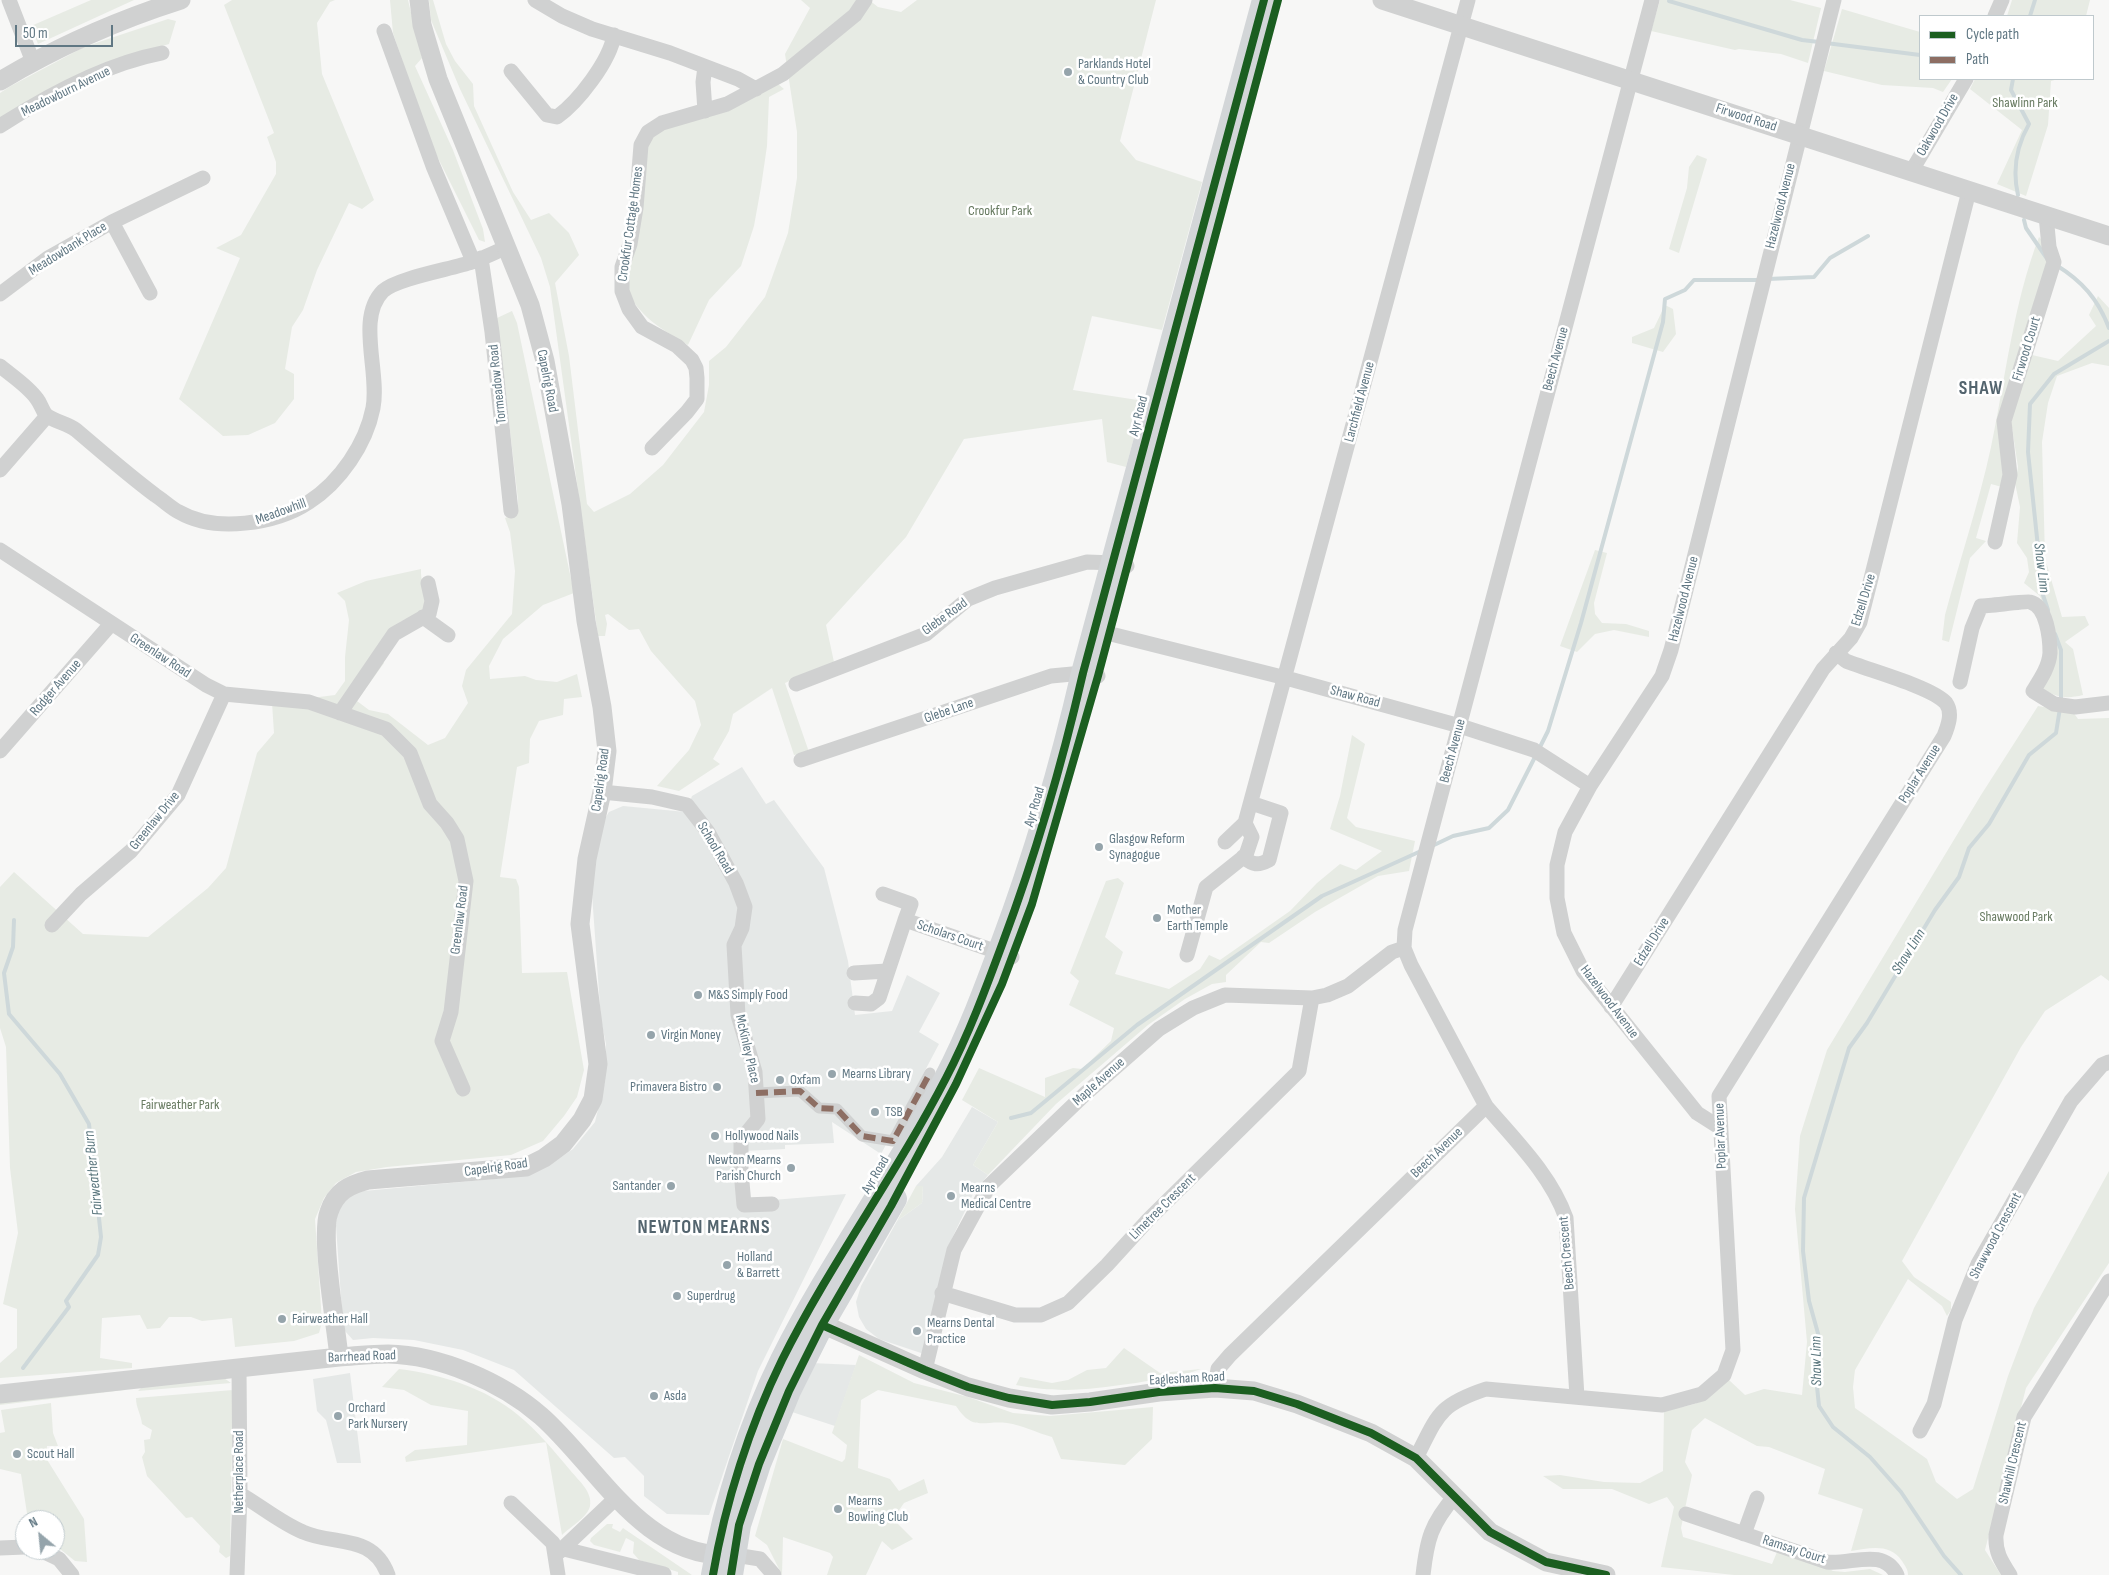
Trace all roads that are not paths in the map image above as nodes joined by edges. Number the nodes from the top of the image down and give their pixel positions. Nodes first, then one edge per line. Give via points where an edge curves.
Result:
1 (9, 0) edge
2 (181, 0) edge
3 (419, 0) edge
4 (535, 0) edge
5 (865, 0) edge
6 (1264, 0) edge
7 (1278, 0) edge
8 (1382, 0) edge
9 (1468, 0) edge
10 (1652, 0) edge
11 (1834, 0) edge
12 (2002, 0) edge
13 (1995, 15) edge
14 (1461, 26) junction
15 (384, 31) dead end
16 (614, 35) junction
17 (162, 53) dead end
18 (33, 62) junction
19 (705, 67) junction
20 (510, 72) dead end
21 (1630, 80) junction
22 (1965, 80) edge
23 (0, 81) edge
24 (756, 89) junction
25 (705, 111) junction
26 (0, 126) edge
27 (1799, 135) junction
28 (1911, 172) junction
29 (203, 178) dead end
30 (1969, 191) junction
31 (2046, 215) junction
32 (112, 222) junction
33 (2109, 236) edge
34 (507, 247) junction
35 (477, 260) junction
36 (150, 293) dead end
37 (0, 294) edge
38 (0, 366) edge
39 (48, 416) junction
40 (652, 448) dead end
41 (0, 470) edge
42 (511, 511) dead end
43 (1995, 542) dead end
44 (0, 550) edge
45 (1121, 564) junction
46 (428, 583) dead end
47 (423, 617) junction
48 (111, 624) junction
49 (1102, 632) junction
50 (448, 635) dead end
51 (1836, 654) junction
52 (1091, 674) junction
53 (1286, 678) junction
54 (1960, 682) dead end
55 (796, 684) dead end
56 (224, 694) junction
57 (2109, 703) edge
58 (340, 713) junction
59 (1460, 726) junction
60 (0, 751) edge
61 (801, 760) dead end
62 (1590, 786) junction
63 (602, 792) junction
64 (1251, 804) junction
65 (1245, 823) junction
66 (1225, 842) dead end
67 (1243, 857) junction
68 (883, 894) dead end
69 (904, 920) junction
70 (52, 925) dead end
71 (734, 945) joint
72 (1404, 948) junction
73 (1006, 955) junction
74 (1186, 955) dead end
75 (887, 971) junction
76 (854, 973) dead end
77 (1312, 998) junction
78 (855, 1003) dead end
79 (1611, 1007) junction
80 (2109, 1062) edge
81 (930, 1073) dead end
82 (462, 1089) dead end
83 (756, 1093) junction
84 (1486, 1106) junction
85 (1719, 1127) junction
86 (772, 1204) dead end
87 (2109, 1281) edge
88 (942, 1293) junction
89 (813, 1320) junction
90 (339, 1357) junction
91 (239, 1368) junction
92 (925, 1370) junction
93 (1215, 1388) junction
94 (0, 1394) edge
95 (1577, 1397) junction
96 (1920, 1430) dead end
97 (1416, 1458) junction
98 (240, 1494) junction
99 (1455, 1496) junction
100 (616, 1498) junction
101 (1756, 1498) dead end
102 (511, 1503) dead end
103 (1686, 1514) dead end
104 (1744, 1534) junction
105 (15, 1547) edge
106 (0, 1548) edge
107 (560, 1552) junction
108 (60, 1560) edge
109 (724, 1565) edge
110 (664, 1574) dead end
111 (72, 1575) edge
112 (237, 1575) edge
113 (388, 1575) edge
114 (558, 1575) edge
115 (774, 1575) edge
116 (1423, 1575) edge
117 (1606, 1575) edge
118 (1898, 1575) edge
119 (2010, 1575) edge

1 - 18 street
2 - 18 street via 133,15
3 - 34 street, Capelrig Road via 422,25 438,79
4 - 16 street via 562,16
5 - 24 street, Crookfur Cottage Homes via 855,15 813,50 783,74
6 - 45 main road, Ayr Road
7 - 45 main road, Ayr Road
8 - 14 street, Firwood Road
9 - 14 street, Larchfield Avenue
10 - 21 street, Beech Avenue
11 - 27 street, Hazelwood Avenue
12 - 13 street
14 - 21 street, Firwood Road
14 - 53 street, Larchfield Avenue
15 - 35 street, Tormeadow Road via 434,166
16 - 19 street
16 - 20 street via 604,61 568,109 557,117 547,115
17 - 26 street, Meadowburn Avenue via 85,79
18 - 23 street
19 - 24 street
19 - 25 street
21 - 27 street, Firwood Road
21 - 59 street, Beech Avenue
22 - 28 street, Oakwood Drive
24 - 25 street, Crookfur Cottage Homes
25 - 40 street, Crookfur Cottage Homes via 662,124 648,132 641,145 636,208 622,267 622,291 629,309 642,327 677,346 692,360 697,378 697,399
27 - 28 street, Firwood Road
27 - 62 street, Hazelwood Avenue via 1671,650 1662,676
28 - 30 street, Firwood Road
29 - 32 street, Meadowbank Place
30 - 31 street, Firwood Road
30 - 51 street, Edzell Drive via 1860,622
31 - 33 street, Firwood Road
31 - 43 street, Firwood Court via 2054,262 2004,421 2010,475
32 - 36 street, Meadowbank Place
32 - 37 street, Meadowbank Place via 48,258
34 - 35 street, Meadowhill
34 - 63 street, Capelrig Road via 530,306 545,361 571,504 607,751
35 - 39 street, Meadowhill via 397,284 384,290 374,304 370,317 375,377 368,426 342,472 324,493 302,507 258,522 227,524 180,513 73,428
35 - 42 street, Tormeadow Road via 492,332
38 - 39 street via 33,394
39 - 41 street
44 - 48 street, Greenlaw Road
45 - 49 main road, Ayr Road
45 - 55 street, Glebe Road via 1087,562 995,588 968,599 926,634
46 - 47 street via 432,602 429,614
47 - 50 street
47 - 58 street via 394,634
48 - 56 street, Greenlaw Road
48 - 60 street, Rodger Avenue
49 - 52 main road, Ayr Road
49 - 53 street, Shaw Road
51 - 79 street, Edzell Drive via 1823,669
51 - 85 street, Poplar Avenue via 1846,662 1933,693 1947,704 1950,720 1944,736 1730,1076 1719,1096
52 - 61 street, Glebe Lane via 1051,676
52 - 73 main road, Ayr Road via 1065,749
53 - 59 street, Shaw Road
53 - 64 street, Larchfield Avenue
54 - 57 street via 1972,628 1981,606 2030,601 2040,608 2050,654 2044,674 2033,691 2054,704 2075,707
56 - 58 street, Greenlaw Road via 309,702
56 - 70 street, Greenlaw Drive via 178,795 131,851 81,894
58 - 82 street, Greenlaw Road via 386,729 410,753 430,804 458,839 466,881 452,1004 442,1041
59 - 62 street, Shaw Road via 1534,750
59 - 72 street, Beech Avenue via 1404,930
62 - 79 street, Hazelwood Avenue via 1564,832 1557,865 1556,898 1564,933 1583,971
63 - 71 street, School Road via 652,797 686,805 708,832 736,883 745,907 742,928
63 - 90 street, Capelrig Road via 587,859 580,924 598,1064 593,1099 563,1144 526,1167 368,1180 350,1184 339,1193 328,1212 326,1234
64 - 65 street, Larchfield Avenue
64 - 67 street via 1281,813 1269,860 1260,865 1252,864
65 - 66 street
65 - 67 street via 1252,837
67 - 74 street via 1206,887
68 - 69 street, Scholars Court via 911,904
69 - 73 street, Scholars Court
69 - 75 street
71 - 83 street, McKinley Place via 738,1015 755,1072
72 - 77 street, Maple Avenue via 1392,952 1348,986 1327,996
72 - 84 street
73 - 89 main road, Ayr Road via 979,1039 950,1097 891,1206
75 - 76 street
75 - 78 street via 879,998 870,1004
77 - 88 street, Maple Avenue via 1225,996 1193,1008 1159,1029 989,1186 954,1250
77 - 88 street, Limetree Crescent via 1299,1071 1068,1303 1041,1315 1015,1315
79 - 85 street, Hazelwood Avenue via 1697,1113
80 - 96 street, Shawwood Crescent via 2102,1065 2071,1101 1978,1264 1955,1320 1934,1404
81 - 83 street, McKinley Place via 893,1141 862,1136 838,1109 819,1108 800,1091
83 - 86 street, McKinley Place via 758,1119 741,1140 744,1205
84 - 93 street, Beech Avenue via 1230,1355 1218,1369
84 - 95 street, Beech Crescent via 1544,1176 1560,1200 1566,1218
85 - 95 street, Poplar Avenue via 1733,1350 1724,1375 1702,1394 1662,1405
87 - 119 street, Shawhill Crescent via 2024,1417 1996,1535 1998,1557
88 - 92 street, Maple Avenue
89 - 92 street, Eaglesham Road
89 - 109 main road, Ayr Road
90 - 91 street, Barrhead Road
90 - 100 street, Barrhead Road via 390,1354 438,1362 476,1374 515,1396 541,1416
91 - 94 street, Barrhead Road
91 - 98 street, Netherplace Road
92 - 93 street, Eaglesham Road via 968,1387 1052,1405
93 - 97 street, Eaglesham Road via 1254,1390 1297,1404 1371,1432
95 - 97 street, Poplar Avenue via 1486,1389 1458,1398 1439,1414
97 - 99 street, Eaglesham Road
98 - 112 street, Netherplace Road
98 - 113 street via 304,1533 364,1546 380,1561
99 - 116 street via 1433,1526
99 - 117 street, Eaglesham Road via 1490,1532 1546,1562
100 - 107 street
100 - 109 street, Barrhead Road via 665,1538
101 - 104 street, Ramsay Court
102 - 107 street via 545,1533
103 - 104 street, Ramsay Court
104 - 118 street, Ramsay Court via 1827,1562 1840,1564 1857,1559 1876,1559 1889,1564
105 - 106 street
107 - 110 street
107 - 114 street
108 - 111 street
109 - 115 street via 760,1559

